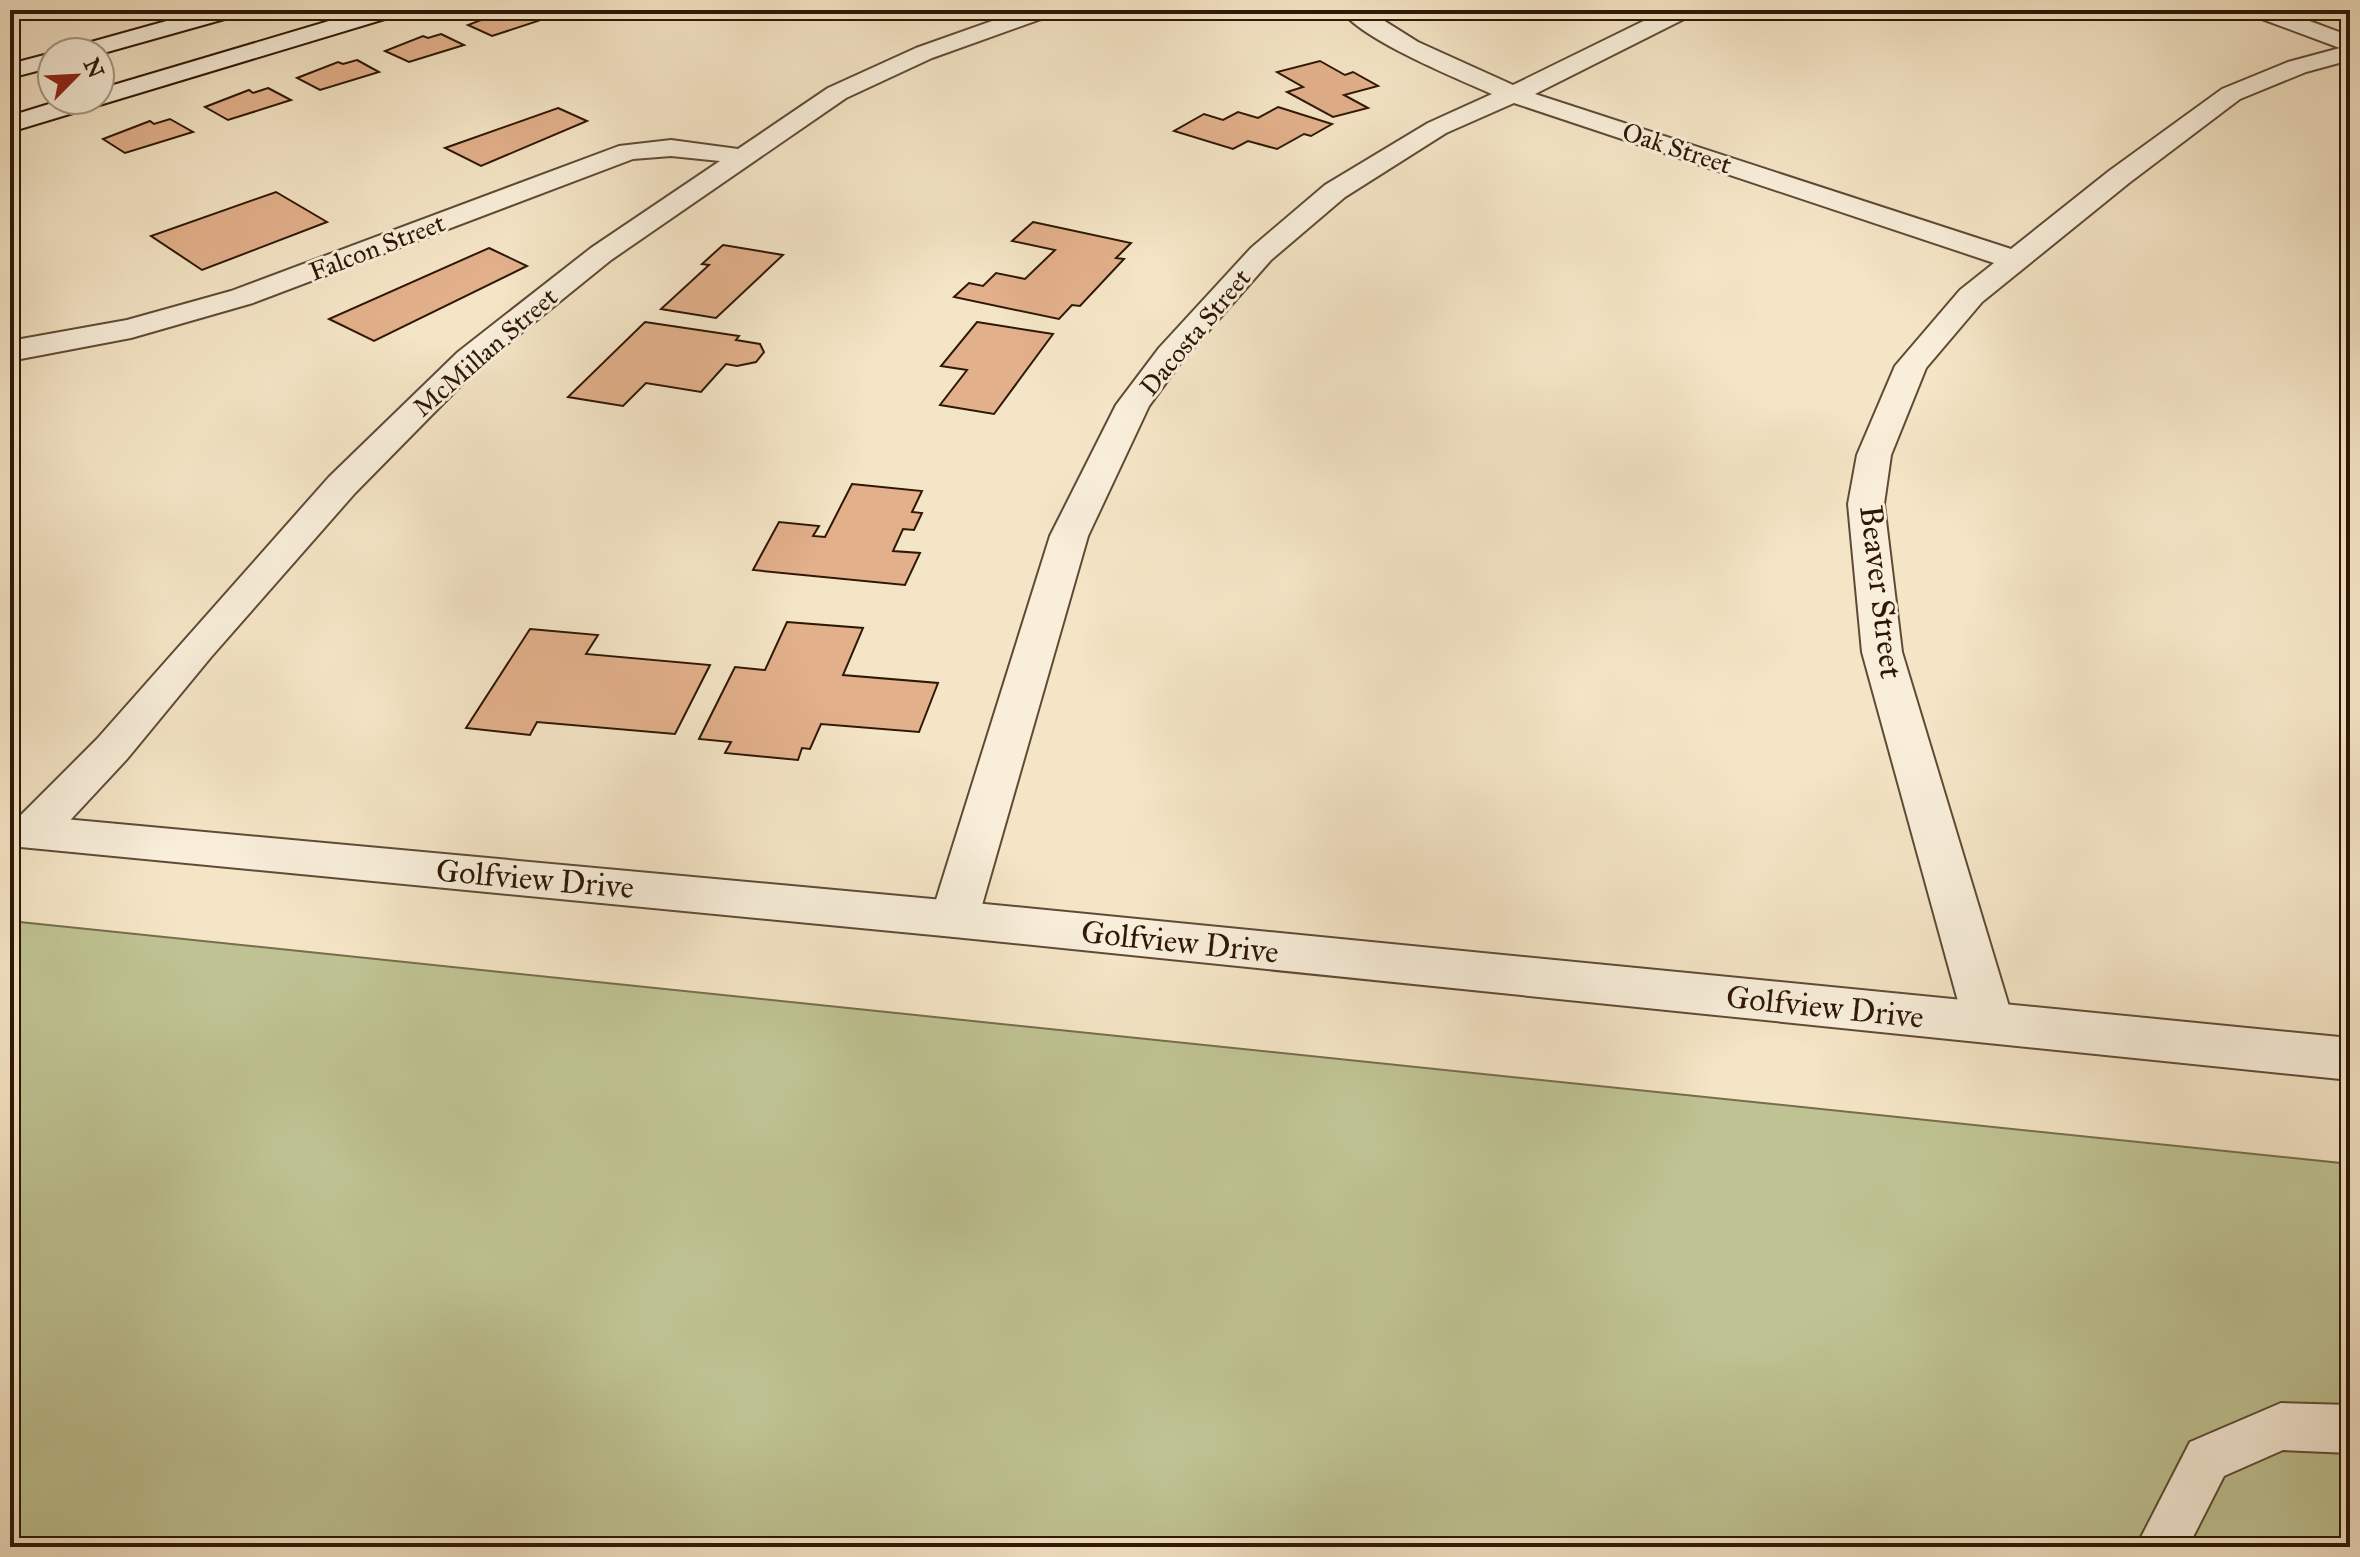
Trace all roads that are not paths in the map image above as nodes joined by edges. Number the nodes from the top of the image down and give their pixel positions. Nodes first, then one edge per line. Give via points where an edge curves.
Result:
1 (231, 10) edge
2 (390, 10) edge
3 (1044, 10) edge
4 (1352, 10) edge
5 (1684, 10) edge
6 (2259, 10) edge
7 (116, 42) edge
8 (2350, 44) edge
9 (2350, 53) edge
10 (36, 64) edge
11 (10, 71) edge
12 (116, 92) edge
13 (1514, 95) junction
14 (36, 116) edge
15 (10, 124) edge
16 (742, 158) junction
17 (2014, 260) junction
18 (10, 351) edge
19 (21, 831) edge
20 (954, 919) junction
21 (1989, 1023) junction
22 (2350, 1059) edge
23 (2350, 1429) edge
24 (2161, 1547) edge

1 - 7 street
2 - 12 street
3 - 16 street, McMillan Street via 924,53 837,93
4 - 13 street, Oak Street via 1436,60
5 - 13 street, Dacosta Street
6 - 8 street
9 - 17 street, Beaver Street via 2297,67 2231,94
10 - 11 street
13 - 17 street, Oak Street
13 - 20 street, Dacosta Street via 1437,128 1335,191 1261,254 1170,355 1133,405 1069,536
14 - 15 street
16 - 18 street, Falcon Street via 672,147 628,152 242,297 131,329
16 - 19 street, McMillan Street via 601,254 469,359 342,485 112,749
17 - 21 street, Beaver Street via 1971,296 1911,366 1874,455 1866,504 1882,652
19 - 20 street, Golfview Drive
20 - 21 street, Golfview Drive
21 - 22 street, Golfview Drive
23 - 24 lane via 2281,1426 2207,1459

